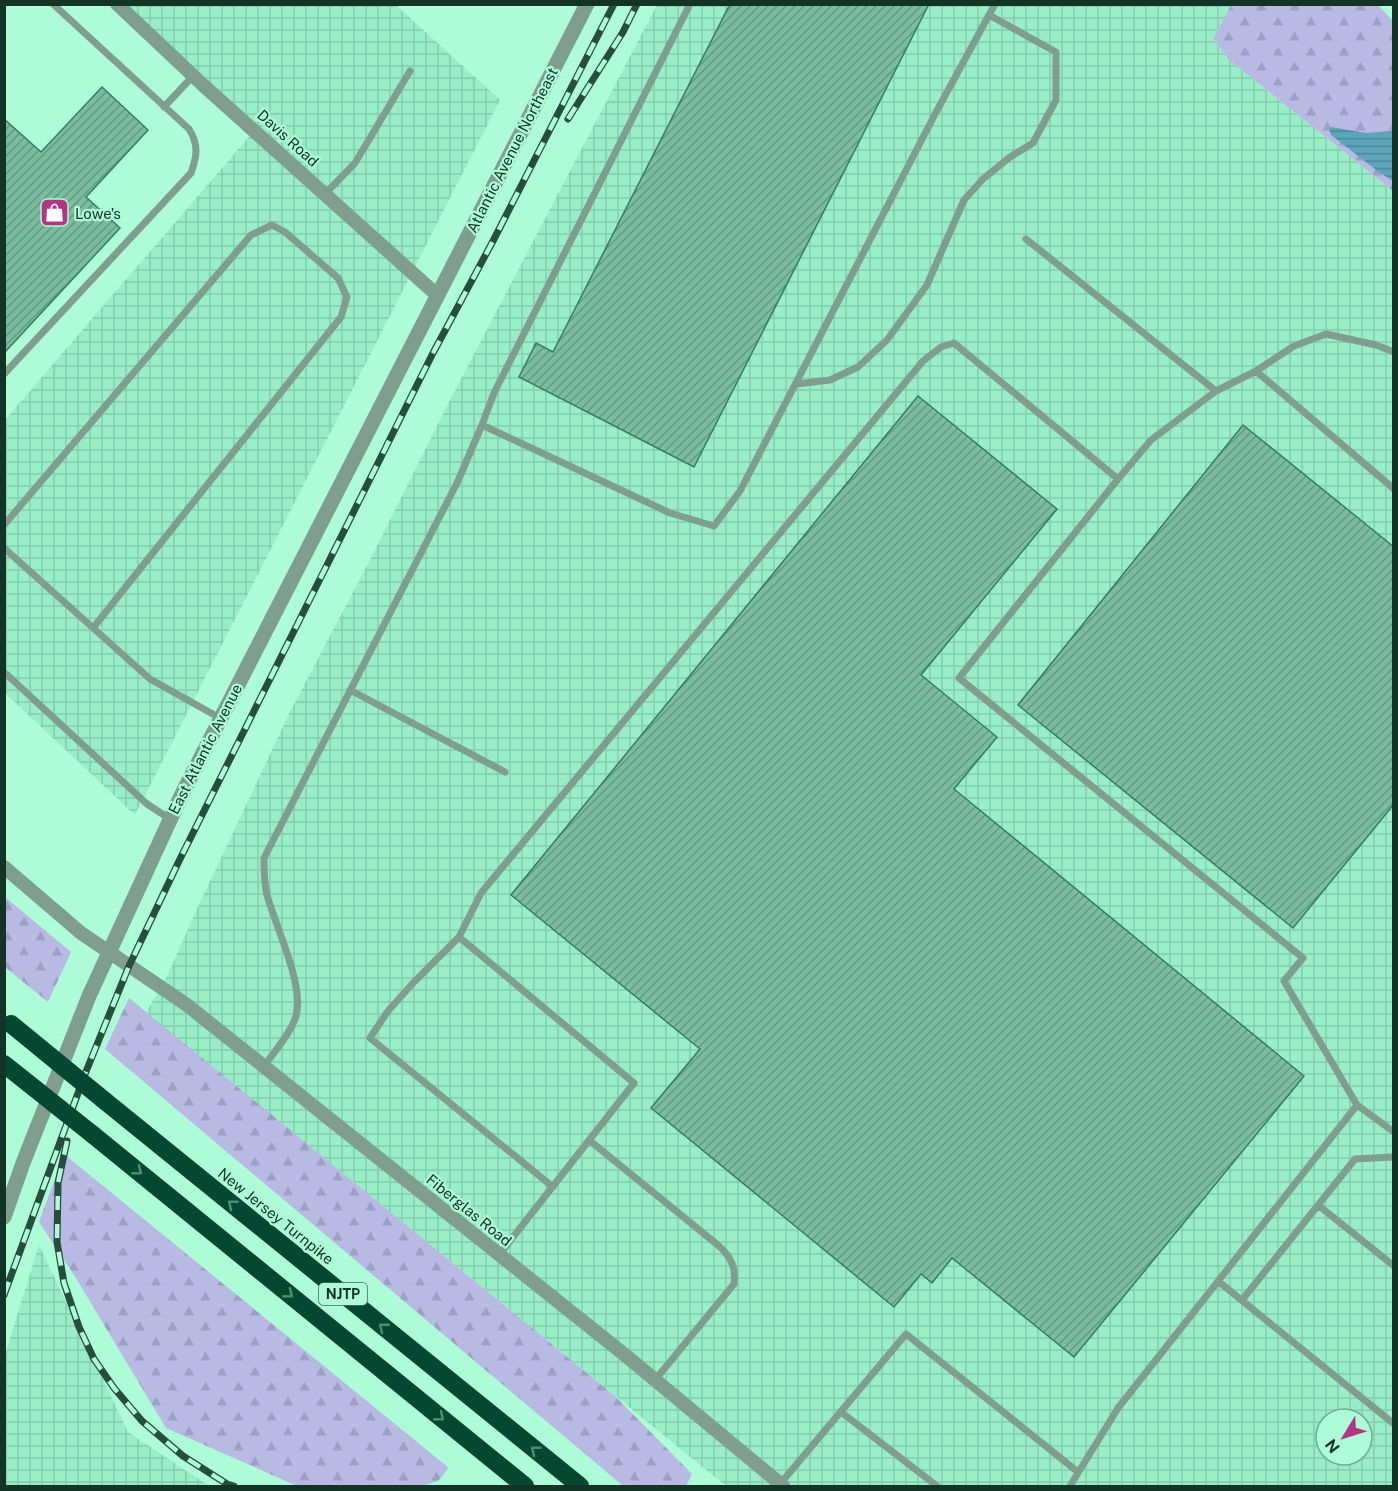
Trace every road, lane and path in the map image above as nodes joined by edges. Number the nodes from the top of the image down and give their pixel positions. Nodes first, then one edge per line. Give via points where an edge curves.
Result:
1 (53, 4) edge
2 (117, 4) edge
3 (587, 4) edge
4 (690, 4) edge
5 (995, 4) edge
6 (989, 15) junction
7 (410, 71) dead end
8 (193, 76) junction
9 (164, 106) junction
10 (325, 194) junction
11 (1026, 239) dead end
12 (437, 295) junction
13 (1394, 352) edge
14 (1256, 371) junction
15 (4, 374) edge
16 (796, 384) junction
17 (1216, 391) junction
18 (482, 425) junction
19 (1118, 479) junction
20 (1394, 489) edge
21 (4, 525) edge
22 (4, 548) edge
23 (93, 628) junction
24 (4, 672) edge
25 (350, 690) junction
26 (220, 718) junction
27 (505, 772) dead end
28 (170, 819) junction
29 (4, 867) edge
30 (459, 937) junction
31 (109, 952) junction
32 (8, 1022) edge
33 (4, 1064) edge
34 (264, 1066) junction
35 (1357, 1105) junction
36 (1394, 1132) edge
37 (589, 1140) junction
38 (1394, 1158) edge
39 (553, 1187) junction
40 (1318, 1205) junction
41 (4, 1217) edge
42 (499, 1255) junction
43 (1394, 1266) edge
44 (1218, 1281) junction
45 (1242, 1300) junction
46 (655, 1380) junction
47 (841, 1412) junction
48 (1394, 1424) edge
49 (1078, 1472) junction
50 (782, 1485) edge
51 (525, 1486) edge
52 (580, 1486) edge
53 (937, 1486) edge
54 (1070, 1486) edge

1 - 9 lane
2 - 8 street, Davis Road
3 - 12 street, Atlantic Avenue Northeast
4 - 18 lane via 494,393
5 - 6 lane
6 - 16 lane
6 - 16 lane via 1056,52 1056,100 1033,143 983,179 964,200 927,285 886,340 858,367 830,380
7 - 10 lane via 355,163
8 - 9 lane
8 - 10 street, Davis Road
9 - 15 lane via 196,140 191,173
10 - 12 street, Davis Road
11 - 17 lane
12 - 26 street, East Atlantic Avenue
13 - 14 lane via 1326,334 1294,346
14 - 17 lane
14 - 20 lane
16 - 18 lane via 741,491 714,526 670,513
17 - 19 lane via 1151,440
18 - 25 lane via 457,483
19 - 30 lane via 954,344 941,347 923,361 481,893
19 - 35 lane via 959,678 1303,958 1284,981
21 - 23 lane via 251,235 272,225 338,278 347,297 341,317
22 - 23 lane
23 - 26 lane via 150,679
24 - 28 lane via 147,804
25 - 27 lane
25 - 34 lane via 264,858 267,894 298,996 296,1015
26 - 28 street, East Atlantic Avenue
28 - 31 street, East Atlantic Avenue
29 - 31 street, Fiberglas Road
30 - 37 lane via 634,1083
30 - 39 lane via 388,1011 370,1038
31 - 34 street, Fiberglas Road via 187,1005
31 - 41 street, East Atlantic Avenue
52 -> 32 highway, New Jersey Turnpike / NJTP, bridge
33 -> 51 highway, NJTP, bridge
34 - 42 street, Fiberglas Road
35 - 36 lane
35 - 44 lane
37 - 39 lane
37 - 46 lane via 728,1254 735,1273 734,1284
38 - 40 lane via 1355,1159
39 - 42 lane
40 - 43 lane
40 - 45 lane
42 - 46 street, Fiberglas Road
44 - 45 lane
44 - 49 lane via 1118,1408
45 - 48 lane
46 - 50 street, Fiberglas Road
47 - 49 lane via 906,1334
47 - 50 lane
47 - 53 lane
49 - 54 lane

